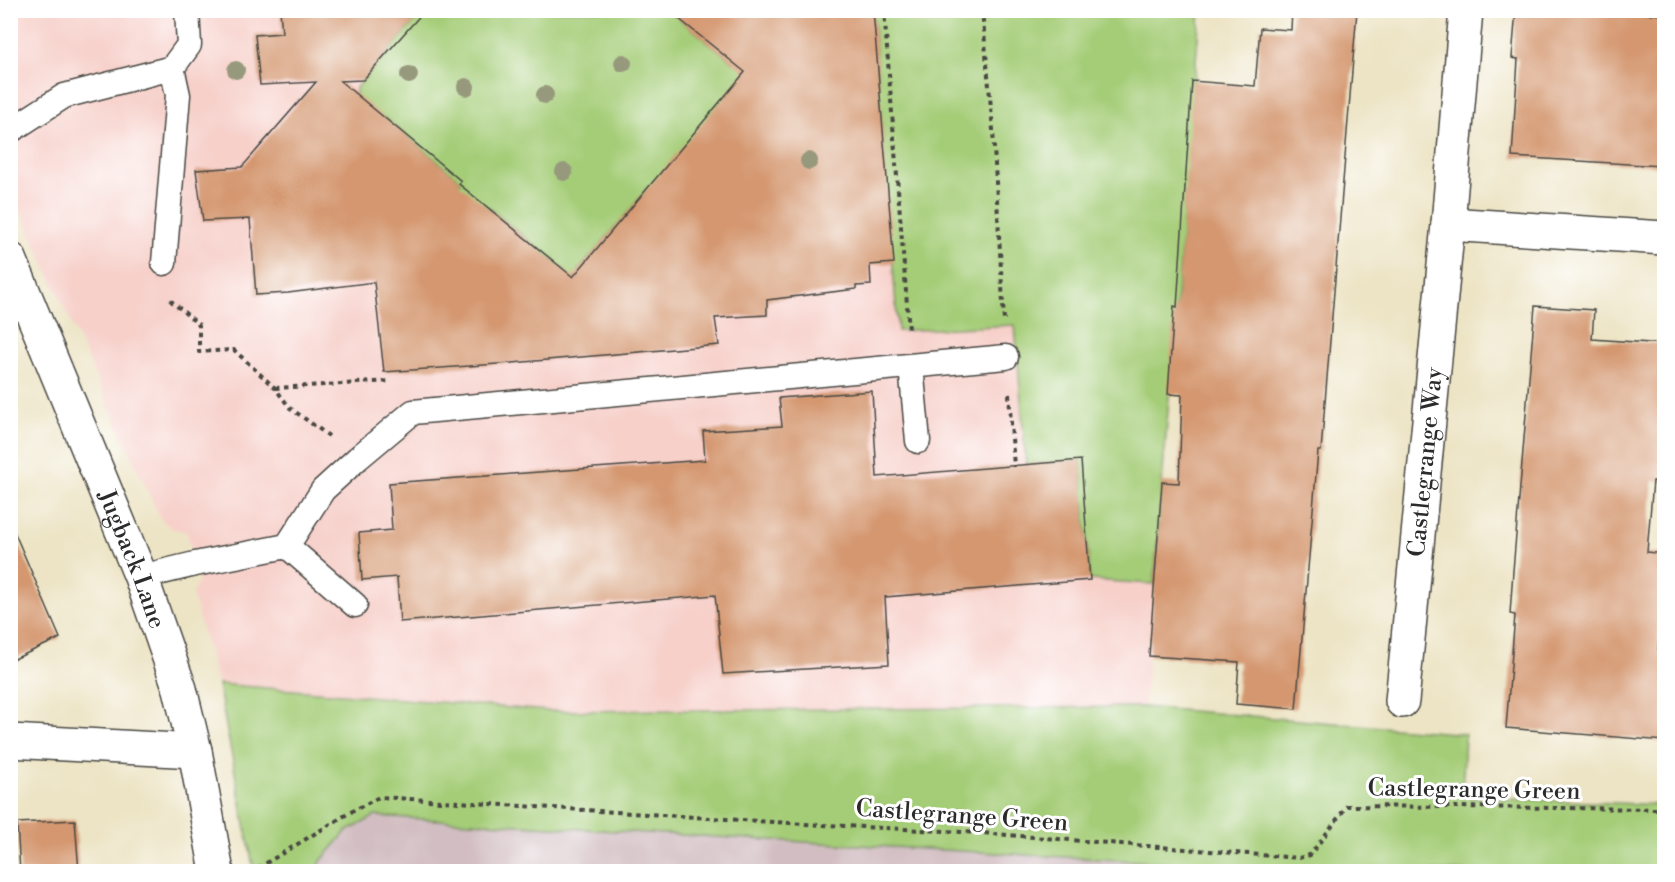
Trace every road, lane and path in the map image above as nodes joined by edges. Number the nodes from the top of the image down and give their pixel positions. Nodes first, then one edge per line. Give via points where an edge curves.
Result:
1 (187, 10) edge
2 (884, 10) edge
3 (982, 10) edge
4 (1466, 10) edge
5 (172, 68) junction
6 (10, 131) edge
7 (1448, 224) junction
8 (1665, 238) edge
9 (10, 259) edge
10 (164, 263) joint
11 (910, 338) dead end
12 (1006, 357) junction
13 (911, 366) junction
14 (399, 381) dead end
15 (274, 388) junction
16 (918, 441) dead end
17 (358, 458) junction
18 (1014, 468) dead end
19 (287, 546) junction
20 (141, 577) junction
21 (355, 605) dead end
22 (1402, 701) dead end
23 (10, 741) edge
24 (195, 751) junction
25 (1665, 809) edge
26 (217, 872) edge
27 (252, 872) edge

1 - 5 lane via 189,45
2 - 11 path
3 - 12 path
4 - 7 street, Castlegrange Way
5 - 6 lane via 64,96
5 - 10 lane via 178,95
7 - 8 street
7 - 22 street, Castlegrange Way
9 - 20 street, Jugback Lane
10 - 15 path via 164,294 199,325 199,352 234,350
12 - 13 lane
12 - 18 path
13 - 16 lane
13 - 17 lane via 414,412
14 - 15 path
15 - 17 path via 290,408
17 - 19 lane via 323,490
19 - 20 lane
19 - 21 lane
20 - 24 street, Jugback Lane via 180,689
23 - 24 street
24 - 26 street, Jugback Lane
25 - 27 path, Castlegrange Green via 1347,806 1310,855 1299,858 982,833 379,797

